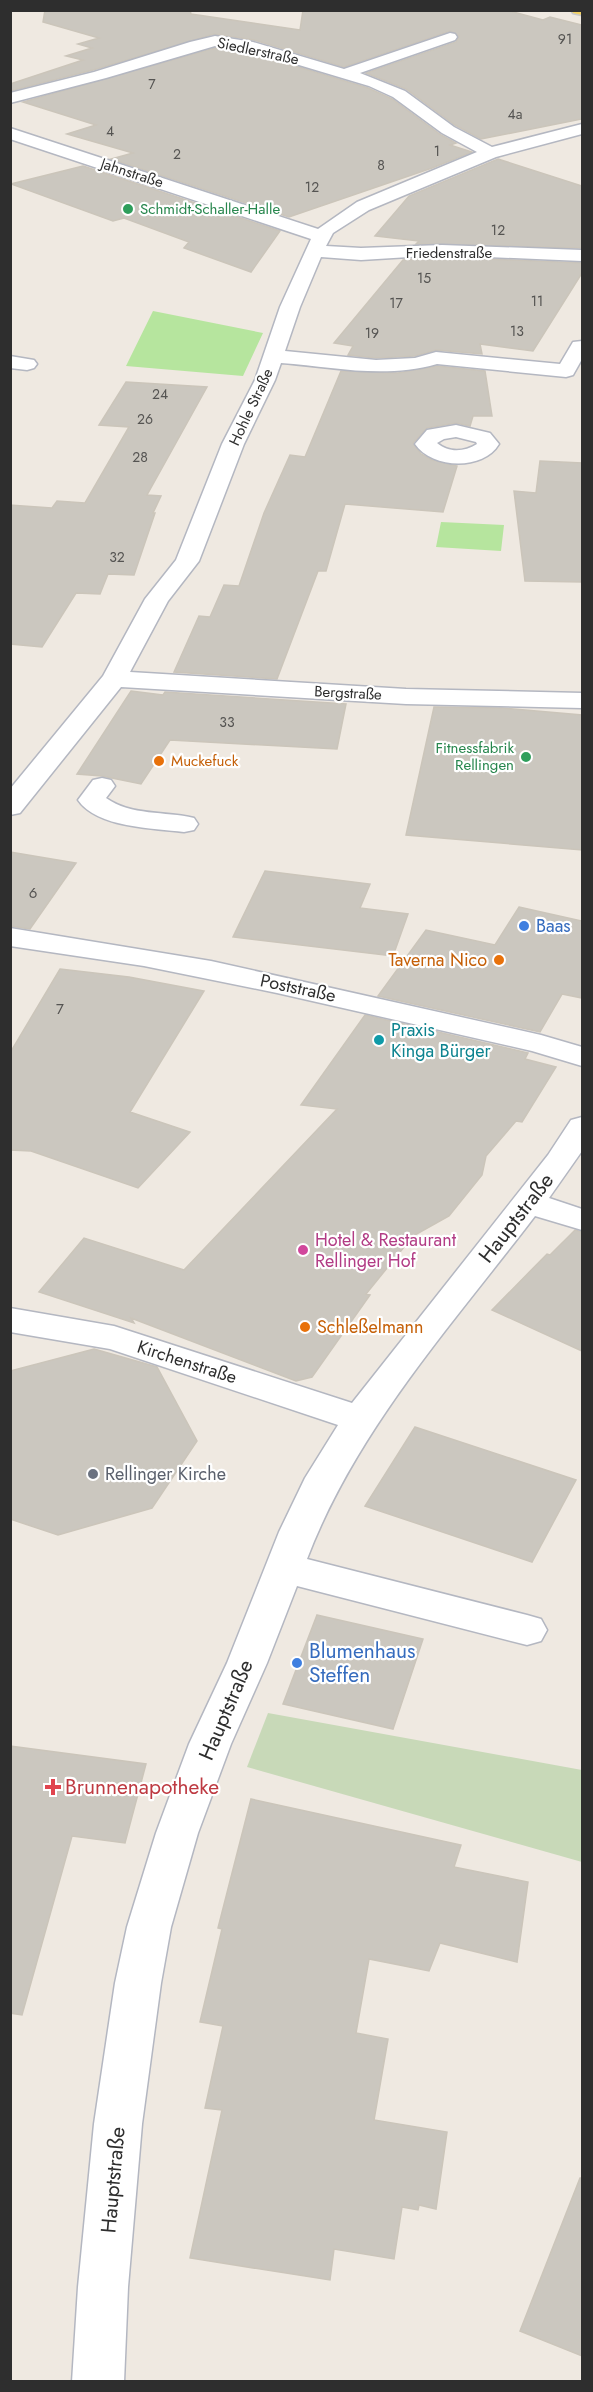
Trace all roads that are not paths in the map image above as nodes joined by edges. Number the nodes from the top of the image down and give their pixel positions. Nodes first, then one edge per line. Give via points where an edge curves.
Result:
1 (450, 37) dead end
2 (346, 73) junction
3 (10, 98) edge
4 (582, 129) edge
5 (10, 133) edge
6 (490, 153) junction
7 (318, 243) junction
8 (582, 256) edge
9 (580, 346) dead end
10 (273, 356) junction
11 (114, 679) junction
12 (582, 701) edge
13 (102, 786) dead end
14 (10, 807) edge
15 (184, 824) dead end
16 (10, 937) edge
17 (582, 1057) edge
18 (582, 1127) edge
19 (528, 1203) junction
20 (582, 1220) edge
21 (10, 1320) edge
22 (360, 1419) junction
23 (284, 1568) junction
24 (527, 1630) dead end
25 (98, 2382) edge

1 - 2 street
2 - 3 street, Siedlerstraße via 253,47 215,41
2 - 6 street, Siedlerstraße via 399,94
4 - 6 street, Hohle Straße
5 - 7 street, Jahnstraße via 309,233
6 - 7 street, Hohle Straße via 363,206 327,229
7 - 8 street, Friedenstraße via 361,254 441,250
7 - 10 street, Hohle Straße
9 - 10 street via 566,371 436,358 418,365 389,367
10 - 11 street, Hohle Straße via 187,561 158,599
11 - 12 street, Bergstraße via 380,695
11 - 14 street, Hohle Straße
13 - 15 street via 91,800 100,808 114,814
16 - 17 street, Poststraße via 84,946 249,978 541,1044
18 - 19 street, Hauptstraße
19 - 20 street
19 - 22 street, Hauptstraße
21 - 22 street, Kirchenstraße via 114,1338
22 - 23 street, Hauptstraße via 324,1478
23 - 24 street
23 - 25 street, Hauptstraße via 210,1744 177,1833 149,1928 118,2124

